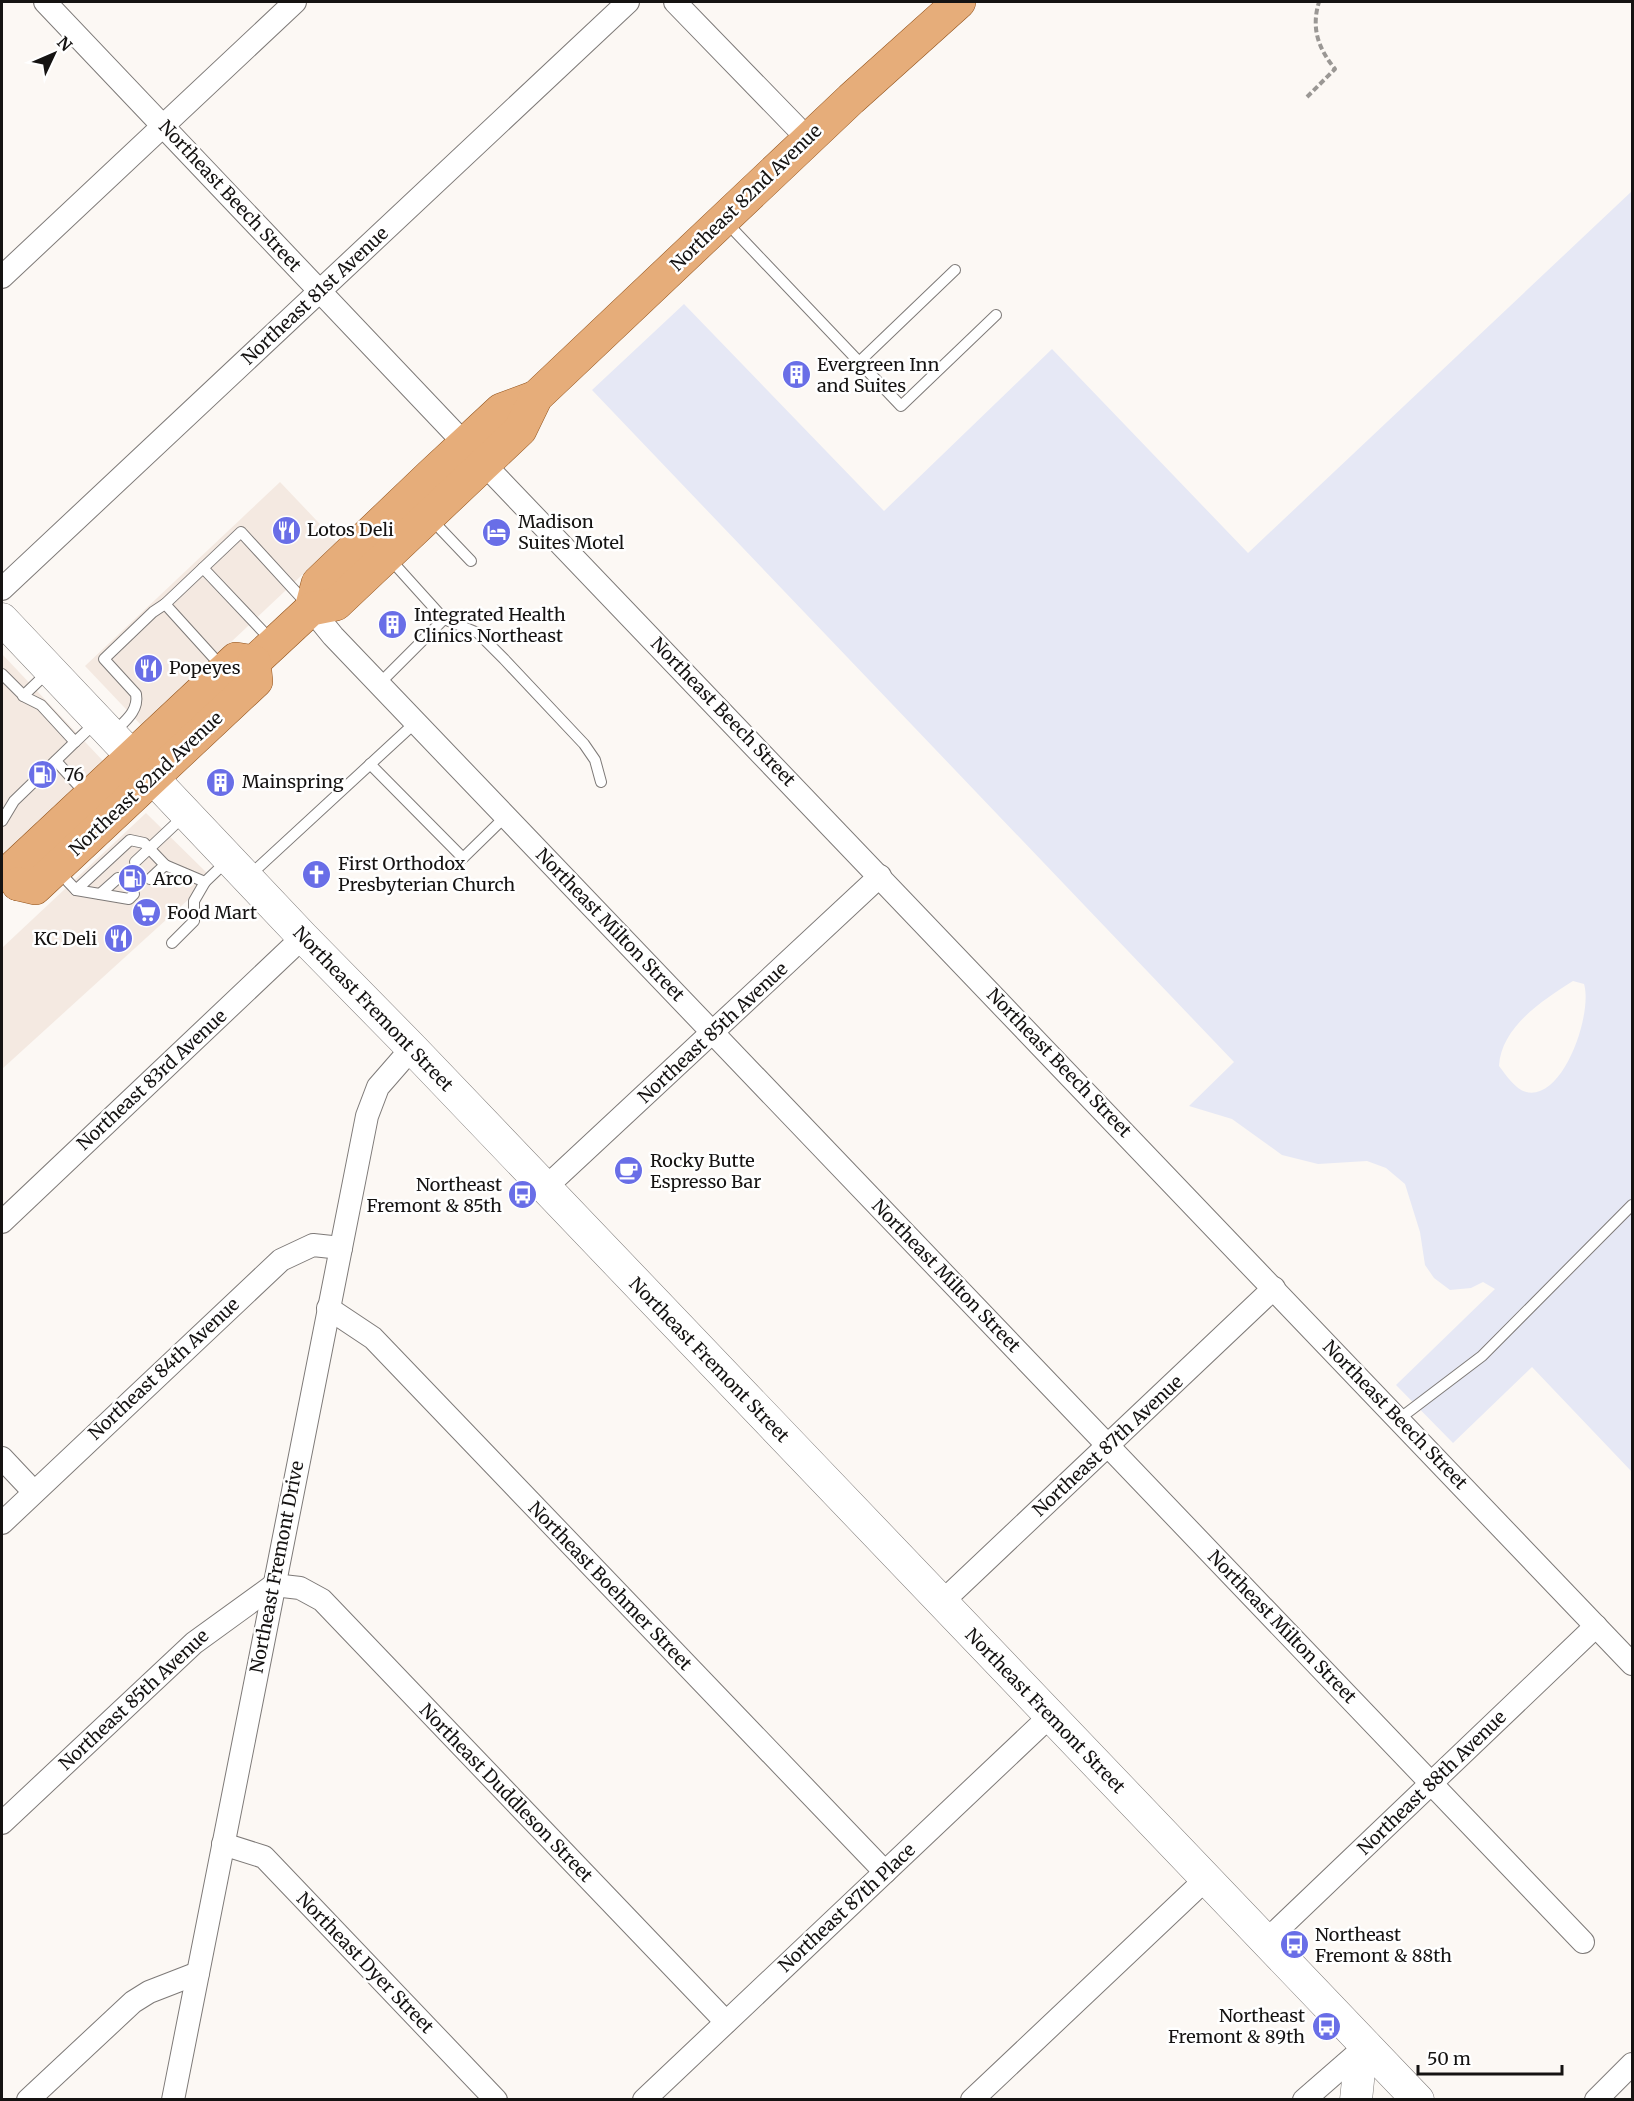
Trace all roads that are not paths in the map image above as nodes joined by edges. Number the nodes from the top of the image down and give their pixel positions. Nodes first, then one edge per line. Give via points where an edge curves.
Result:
1 (45, 2) edge
2 (295, 2) edge
3 (627, 2) edge
4 (675, 2) edge
5 (958, 2) edge
6 (164, 125) junction
7 (808, 140) junction
8 (724, 220) junction
9 (955, 270) dead end
10 (2, 277) edge
11 (320, 291) junction
12 (996, 315) dead end
13 (859, 362) junction
14 (474, 454) junction
15 (429, 516) junction
16 (387, 555) junction
17 (471, 561) dead end
18 (203, 568) junction
19 (2, 589) edge
20 (165, 604) junction
21 (311, 609) junction
22 (2, 619) edge
23 (444, 619) junction
24 (251, 658) junction
25 (50, 670) junction
26 (2, 674) edge
27 (379, 684) junction
28 (23, 696) junction
29 (416, 722) junction
30 (75, 742) junction
31 (124, 747) junction
32 (56, 761) junction
33 (370, 764) junction
34 (601, 782) dead end
35 (89, 797) junction
36 (186, 814) junction
37 (506, 816) junction
38 (2, 821) edge
39 (149, 849) junction
40 (135, 862) dead end
41 (165, 865) junction
42 (238, 869) junction
43 (880, 876) junction
44 (118, 878) dead end
45 (66, 879) junction
46 (150, 879) dead end
47 (7, 882) edge
48 (204, 882) junction
49 (100, 894) junction
50 (134, 894) dead end
51 (303, 937) junction
52 (172, 943) dead end
53 (714, 1033) junction
54 (412, 1048) junction
55 (545, 1188) junction
56 (1632, 1205) edge
57 (2, 1222) edge
58 (341, 1248) junction
59 (1274, 1288) junction
60 (328, 1308) junction
61 (1399, 1419) junction
62 (1108, 1446) junction
63 (2, 1458) edge
64 (34, 1492) junction
65 (2, 1523) edge
66 (274, 1585) junction
67 (941, 1603) junction
68 (1596, 1626) junction
69 (1632, 1664) edge
70 (1050, 1716) junction
71 (1432, 1783) junction
72 (2, 1823) edge
73 (223, 1844) junction
74 (885, 1872) junction
75 (1207, 1878) junction
76 (1267, 1940) junction
77 (1583, 1942) dead end
78 (198, 1972) junction
79 (726, 2022) junction
80 (1366, 2046) junction
81 (1632, 2064) edge
82 (28, 2100) edge
83 (173, 2100) edge
84 (496, 2100) edge
85 (644, 2100) edge
86 (972, 2100) edge
87 (1304, 2100) edge
88 (1356, 2100) edge
89 (1418, 2100) edge
90 (1596, 2100) edge

1 - 6 street, Northeast Beech Street
2 - 6 street
3 - 11 street, Northeast 81st Avenue
4 - 7 street
5 - 7 main road, Northeast 82nd Avenue
6 - 10 street
6 - 11 street, Northeast Beech Street
7 - 8 main road, Northeast 82nd Avenue
8 - 13 lane
8 - 14 main road, Northeast 82nd Avenue via 536,398 520,430
9 - 13 lane
11 - 14 street, Northeast Beech Street
11 - 19 street, Northeast 81st Avenue
12 - 13 lane via 901,406
14 - 15 main road, Northeast 82nd Avenue
14 - 21 main road, Northeast 82nd Avenue via 318,583
14 - 43 street, Northeast Beech Street
15 - 16 main road, Northeast 82nd Avenue
15 - 17 lane
16 - 21 main road, Northeast 82nd Avenue via 336,604
16 - 23 lane
18 - 20 lane
18 - 21 lane via 241,532
18 - 24 lane
20 - 24 lane
20 - 31 lane via 104,659 136,694
21 - 24 main road, Northeast 82nd Avenue
21 - 27 street, Northeast Milton Street
22 - 25 street, Northeast Fremont Street
23 - 27 lane
23 - 34 lane via 478,633 504,659 584,744 595,760
24 - 31 main road, Northeast 82nd Avenue via 256,681
25 - 28 lane
25 - 31 street, Northeast Fremont Street
26 - 28 lane
27 - 29 street, Northeast Milton Street
28 - 30 lane via 41,705
29 - 33 lane
29 - 37 street, Northeast Milton Street
30 - 31 lane
30 - 32 lane
31 - 35 main road, Northeast 82nd Avenue
31 - 36 street, Northeast Fremont Street
31 - 45 main road, Northeast 82nd Avenue
32 - 35 lane
32 - 38 lane via 14,801
33 - 37 lane via 463,858
33 - 42 lane
35 - 47 main road, Northeast 82nd Avenue via 15,866
36 - 39 lane
36 - 42 street, Northeast Fremont Street
37 - 53 street, Northeast Milton Street
39 - 40 lane
39 - 41 lane
39 - 45 lane via 144,843 130,840
41 - 46 lane
41 - 48 lane
42 - 48 lane
42 - 51 street, Northeast Fremont Street
43 - 53 street, Northeast 85th Avenue
43 - 59 street, Northeast Beech Street
44 - 49 lane
45 - 47 main road, Northeast 82nd Avenue via 34,888
45 - 49 lane
48 - 52 lane via 194,901 194,921
49 - 50 lane via 129,899
51 - 54 street, Northeast Fremont Street
51 - 57 street, Northeast 83rd Avenue
53 - 55 street, Northeast 85th Avenue
53 - 62 street, Northeast Milton Street
54 - 55 street, Northeast Fremont Street
54 - 58 street, Northeast Fremont Drive via 385,1077 372,1100
55 - 67 street, Northeast Fremont Street
56 - 61 lane via 1482,1356
58 - 60 street, Northeast Fremont Drive
58 - 64 street, Northeast 84th Avenue via 313,1245 281,1260
59 - 61 street, Northeast Beech Street
59 - 62 street, Northeast 87th Avenue
60 - 66 street, Northeast Fremont Drive
60 - 74 street, Northeast Boehmer Street via 373,1338
61 - 68 street, Northeast Beech Street
62 - 67 street, Northeast 87th Avenue
62 - 71 street, Northeast Milton Street
63 - 64 street
64 - 65 street, Northeast 84th Avenue
66 - 72 street, Northeast 85th Avenue via 194,1643
66 - 73 street, Northeast Fremont Drive
66 - 79 street, Northeast Duddleson Street via 300,1588 322,1600
67 - 70 street, Northeast Fremont Street
68 - 69 street, Northeast Beech Street
68 - 71 street, Northeast 88th Avenue
70 - 74 street, Northeast 87th Place
70 - 75 street, Northeast Fremont Street
71 - 76 street, Northeast 88th Avenue
71 - 77 street, Northeast Milton Street
73 - 78 street, Northeast Fremont Drive
73 - 84 street, Northeast Dyer Street via 264,1857
74 - 79 street, Northeast 87th Place
75 - 76 street, Northeast Fremont Street
75 - 86 street
76 - 80 street, Northeast Fremont Street
78 - 82 street via 133,2002
78 - 83 street, Northeast Fremont Drive
79 - 85 street, Northeast 87th Place
80 - 87 street
80 - 88 street via 1360,2061
80 - 89 street, Northeast Fremont Street
81 - 90 street

